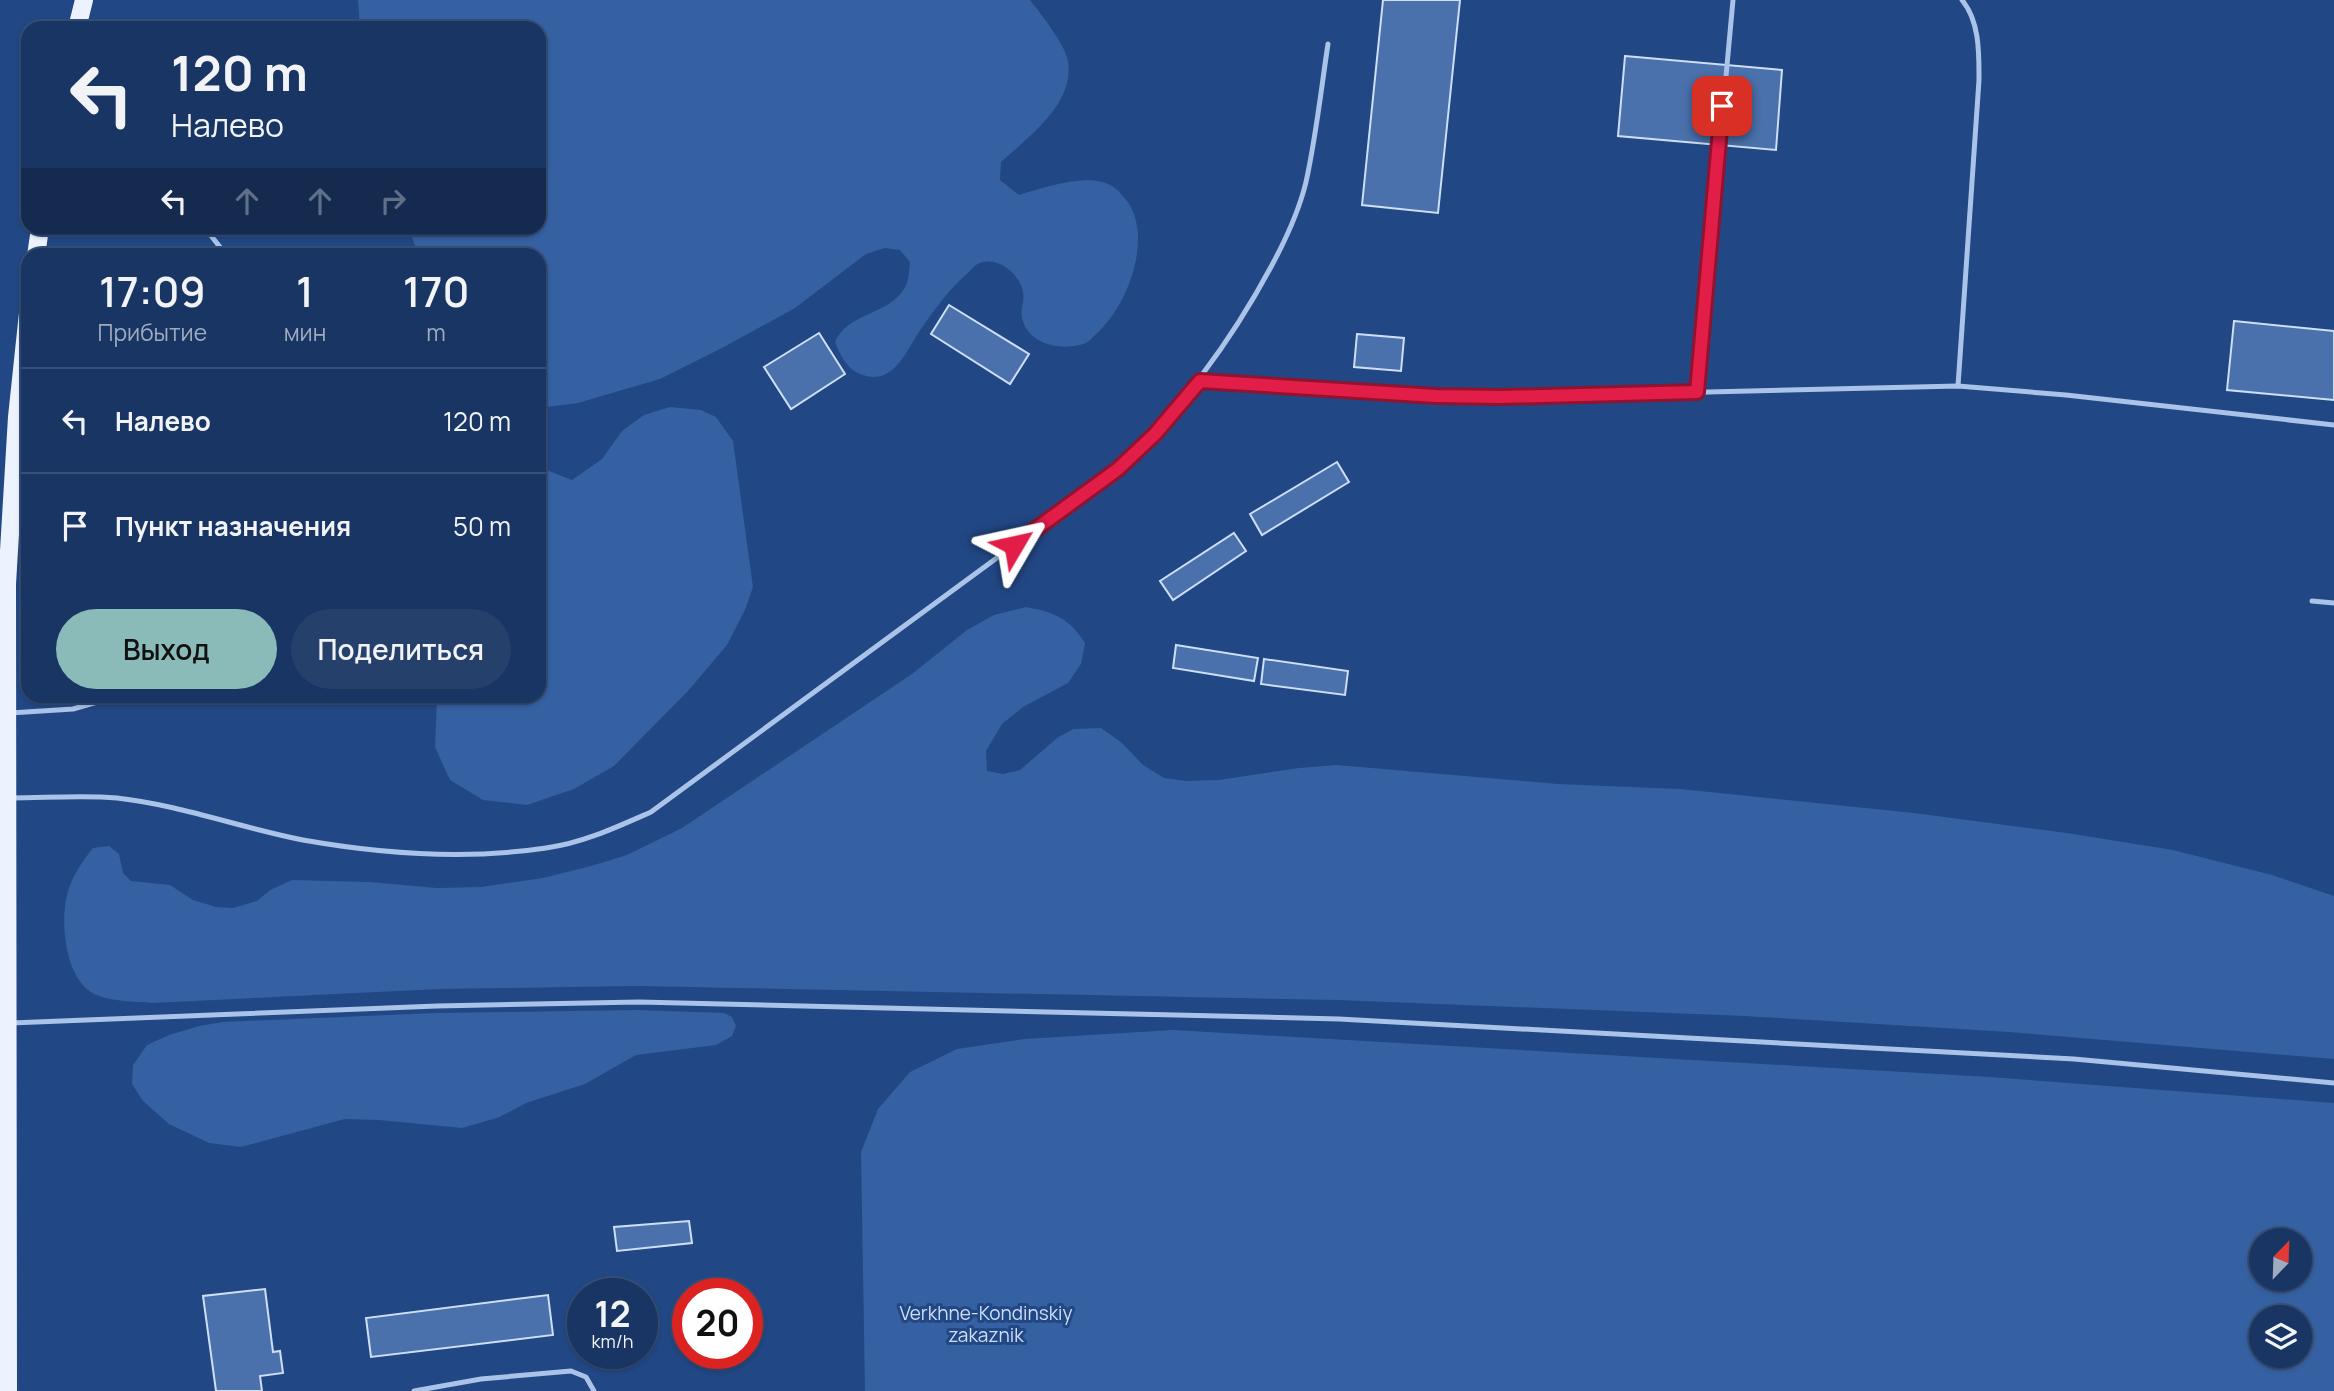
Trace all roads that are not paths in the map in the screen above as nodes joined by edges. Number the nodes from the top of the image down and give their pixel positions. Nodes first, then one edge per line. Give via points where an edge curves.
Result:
1 (84, 0) edge
2 (1733, 0) edge
3 (1962, 0) edge
4 (79, 21) edge
5 (1328, 44) dead end
6 (1200, 381) junction
7 (1958, 386) junction
8 (1697, 392) junction
9 (21, 395) edge
10 (2334, 425) edge
11 (2312, 601) dead end
12 (2334, 603) edge
13 (94, 703) edge
14 (6, 713) junction
15 (6, 798) junction
16 (8, 1023) junction
17 (2334, 1083) edge
18 (8, 1391) edge
19 (414, 1391) edge
20 (594, 1391) edge

1 - 4 main road
2 - 8 lane
3 - 7 lane via 1975,28 1979,80
5 - 6 lane via 1306,183 1290,229 1254,299
6 - 8 lane via 1436,396
6 - 15 lane via 1118,469 651,812 602,834 548,848 477,855 380,851 303,840 115,798
7 - 8 lane
7 - 10 lane
9 - 14 main road via 7,584
11 - 12 lane
13 - 14 lane via 73,709
14 - 15 main road
15 - 16 main road
16 - 17 lane via 639,1002 1339,1018 2074,1059
16 - 18 main road
19 - 20 lane via 571,1371 586,1377

